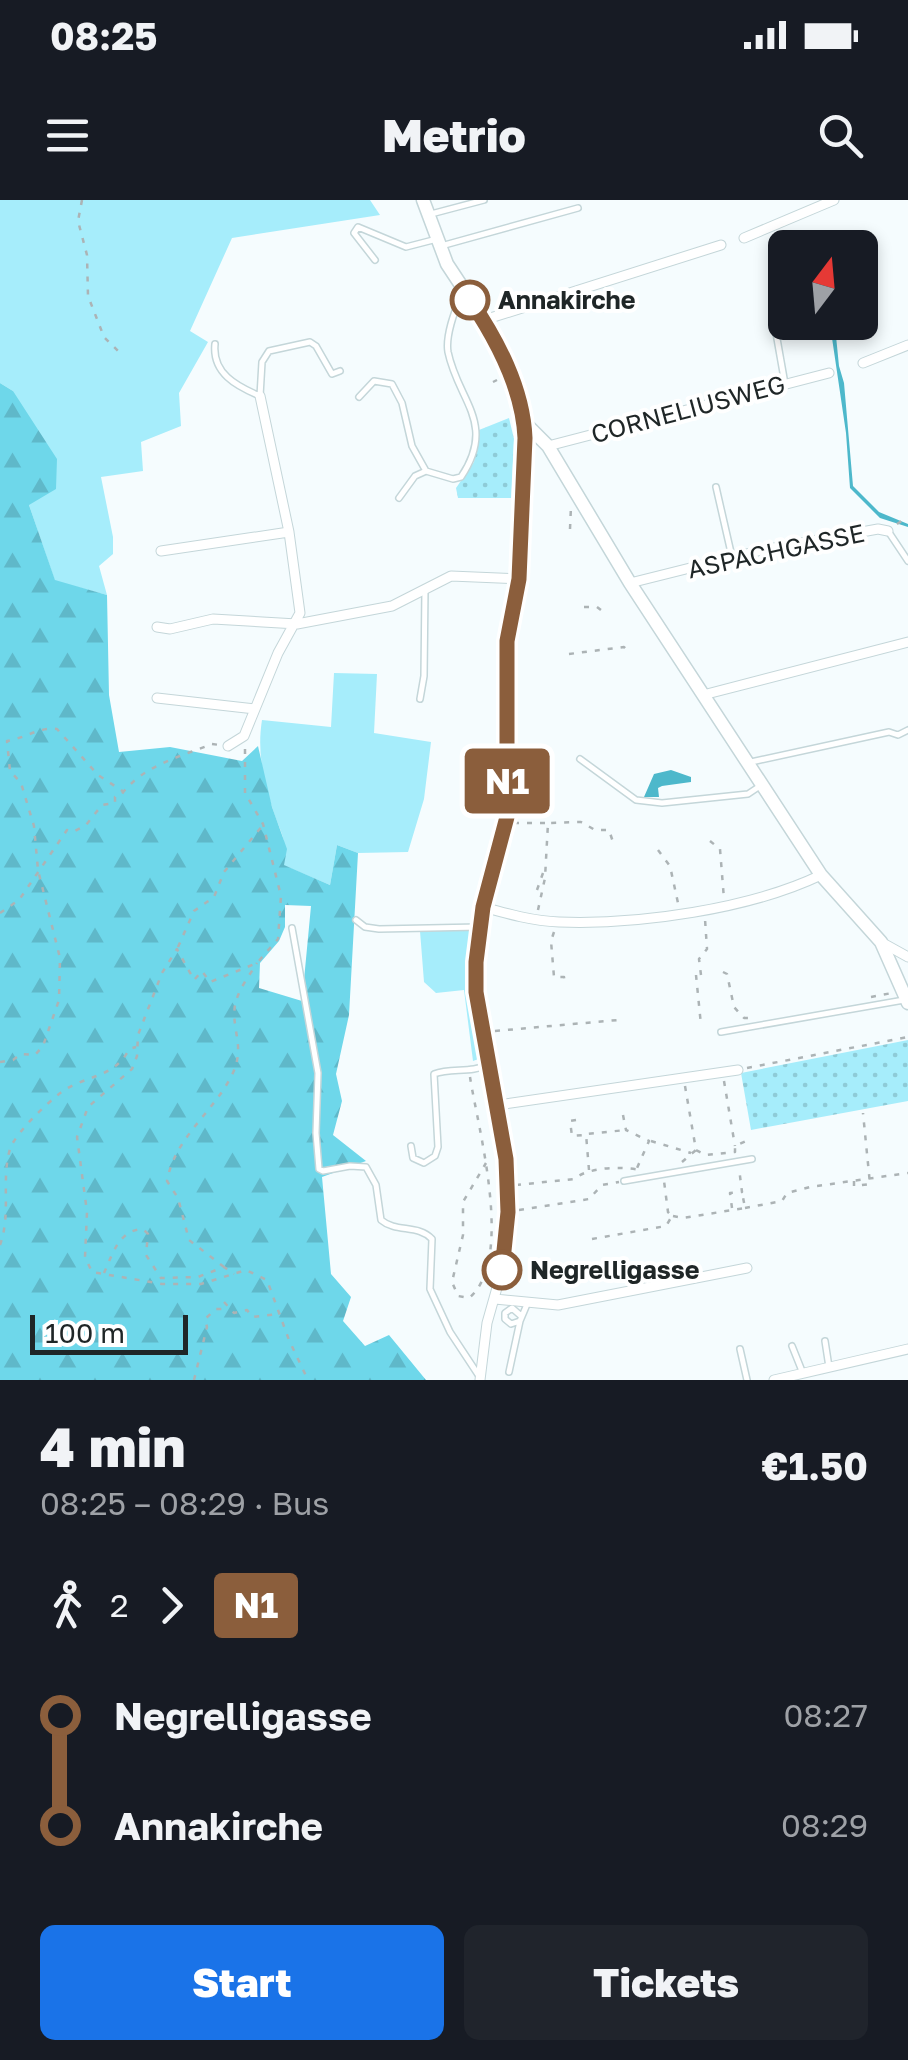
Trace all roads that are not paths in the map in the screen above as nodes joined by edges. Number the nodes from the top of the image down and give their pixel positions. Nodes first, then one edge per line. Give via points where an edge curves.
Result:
1 (423, 200) edge
2 (484, 200) edge
3 (834, 200) edge
4 (578, 208) dead end
5 (428, 214) junction
6 (744, 238) dead end
7 (438, 243) junction
8 (721, 246) dead end
9 (375, 260) dead end
10 (462, 289) junction
11 (484, 320) junction
12 (777, 340) edge
13 (215, 344) dead end
14 (908, 345) edge
15 (863, 362) dead end
16 (340, 371) dead end
17 (829, 373) dead end
18 (785, 384) junction
19 (260, 396) junction
20 (358, 397) dead end
21 (524, 422) junction
22 (548, 446) junction
23 (426, 471) junction
24 (716, 487) dead end
25 (400, 498) dead end
26 (890, 530) joint
27 (289, 532) junction
28 (161, 551) dead end
29 (732, 558) junction
30 (908, 562) edge
31 (519, 579) junction
32 (630, 583) junction
33 (425, 589) junction
34 (297, 624) junction
35 (157, 627) dead end
36 (908, 642) edge
37 (703, 695) junction
38 (156, 698) dead end
39 (420, 699) dead end
40 (255, 709) junction
41 (908, 730) edge
42 (228, 746) road end
43 (580, 759) dead end
44 (748, 763) junction
45 (762, 784) junction
46 (821, 875) junction
47 (483, 907) junction
48 (356, 920) dead end
49 (479, 927) junction
50 (292, 928) dead end
51 (881, 942) junction
52 (908, 957) edge
53 (906, 997) edge
54 (722, 1032) dead end
55 (489, 1064) junction
56 (738, 1070) road end
57 (498, 1105) junction
58 (411, 1146) dead end
59 (752, 1159) dead end
60 (624, 1181) road end
61 (747, 1268) dead end
62 (495, 1299) junction
63 (528, 1302) junction
64 (825, 1340) dead end
65 (792, 1346) dead end
66 (740, 1349) dead end
67 (908, 1350) edge
68 (830, 1368) junction
69 (509, 1372) dead end
70 (807, 1375) edge
71 (480, 1378) edge
72 (747, 1380) edge
73 (774, 1380) edge

1 - 5 street
2 - 5 lane
3 - 6 street
4 - 7 lane
5 - 7 street
7 - 9 lane via 406,247 358,227 354,233
7 - 10 street
8 - 11 street
10 - 11 street
10 - 23 lane via 448,350 474,414 472,456 458,479
11 - 21 street via 508,367
12 - 18 lane
13 - 19 lane via 214,361 226,376
14 - 15 street
16 - 19 lane via 332,374 310,342 269,351
17 - 18 street, CORNELIUSWEG
18 - 22 street, CORNELIUSWEG
19 - 27 street
20 - 23 lane via 374,381 392,384
21 - 22 street
21 - 31 street
22 - 32 street
23 - 25 lane
24 - 29 lane
26 - 29 street, ASPACHGASSE
26 - 30 lane, ASPACHGASSE
27 - 28 street
27 - 34 street
29 - 32 street, ASPACHGASSE
31 - 33 street via 460,575
31 - 47 street via 507,641 506,823
32 - 37 street
33 - 34 street via 392,606
33 - 39 lane
34 - 35 street via 213,619
34 - 40 street
36 - 37 street
37 - 44 street
38 - 40 street
40 - 42 street via 245,732
41 - 44 lane
43 - 45 lane via 636,800 662,804 748,794
44 - 45 street
45 - 46 street
46 - 47 street via 751,900 634,920 536,919
46 - 51 street
47 - 49 street
48 - 49 lane via 379,930
49 - 55 street via 476,992
50 - 71 lane via 318,1073 319,1169 366,1167 376,1185 380,1220 432,1239 430,1288
51 - 52 street
51 - 53 street
53 - 54 lane
55 - 57 street
55 - 58 lane via 434,1074 440,1130 435,1156 416,1162
56 - 57 street
57 - 62 street via 508,1212
59 - 60 lane
61 - 63 street via 558,1305
62 - 63 street
62 - 71 street
63 - 69 lane
64 - 68 lane
65 - 70 lane
66 - 72 lane
67 - 68 street
68 - 70 street
70 - 73 street

